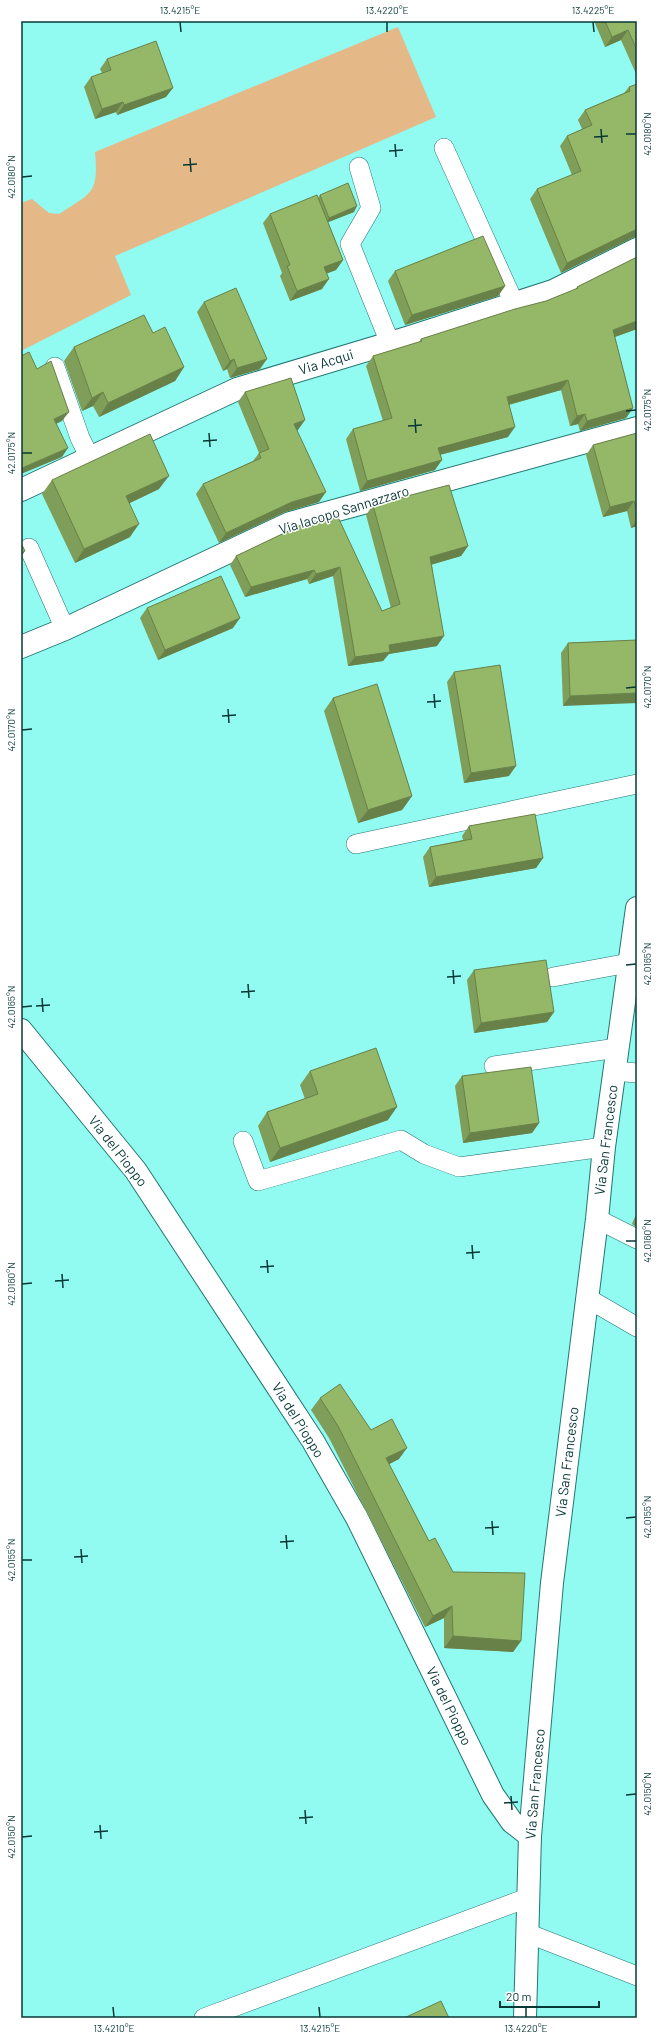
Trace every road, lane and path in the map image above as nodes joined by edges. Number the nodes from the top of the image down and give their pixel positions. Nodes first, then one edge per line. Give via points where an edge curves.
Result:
1 (444, 148) dead end
2 (359, 167) dead end
3 (637, 249) edge
4 (514, 303) junction
5 (390, 343) junction
6 (55, 367) edge
7 (637, 428) edge
8 (90, 458) junction
9 (21, 490) edge
10 (29, 548) dead end
11 (65, 629) junction
12 (21, 647) edge
13 (637, 784) edge
14 (356, 844) dead end
15 (637, 912) edge
16 (629, 963) junction
17 (554, 977) dead end
18 (21, 1030) edge
19 (618, 1048) junction
20 (494, 1066) dead end
21 (614, 1071) junction
22 (637, 1073) edge
23 (243, 1141) dead end
24 (604, 1147) junction
25 (597, 1219) junction
26 (637, 1238) edge
27 (588, 1298) junction
28 (637, 1327) edge
29 (530, 1836) junction
30 (528, 1898) junction
31 (527, 1933) junction
32 (637, 1976) edge
33 (204, 2018) edge
34 (525, 2018) edge

1 - 4 lane
2 - 5 lane via 371,208 350,244
3 - 4 street, Via Acqui via 553,291
4 - 5 street, Via Acqui
5 - 8 street, Via Acqui via 237,389
6 - 8 lane via 80,438
7 - 11 street, Via Iacopo Sannazzaro via 290,523
8 - 9 street, Via Acqui
10 - 11 lane
11 - 12 street, Via Iacopo Sannazzaro
13 - 14 lane
15 - 16 street, Via San Francesco
16 - 17 lane
16 - 19 street, Via San Francesco
18 - 29 street, Via del Pioppo via 136,1171 313,1441 357,1518 493,1795 508,1818
19 - 20 lane
19 - 21 street, Via San Francesco
21 - 22 lane
21 - 24 street, Via San Francesco
23 - 24 lane via 258,1181 401,1140 424,1154 459,1167
24 - 25 street, Via San Francesco
25 - 26 lane
25 - 27 street, Via San Francesco
27 - 28 lane
27 - 29 street, Via San Francesco via 552,1583
29 - 30 street, Via San Francesco
30 - 31 street, Via San Francesco
30 - 33 lane
31 - 32 lane
31 - 34 street, Via San Francesco

